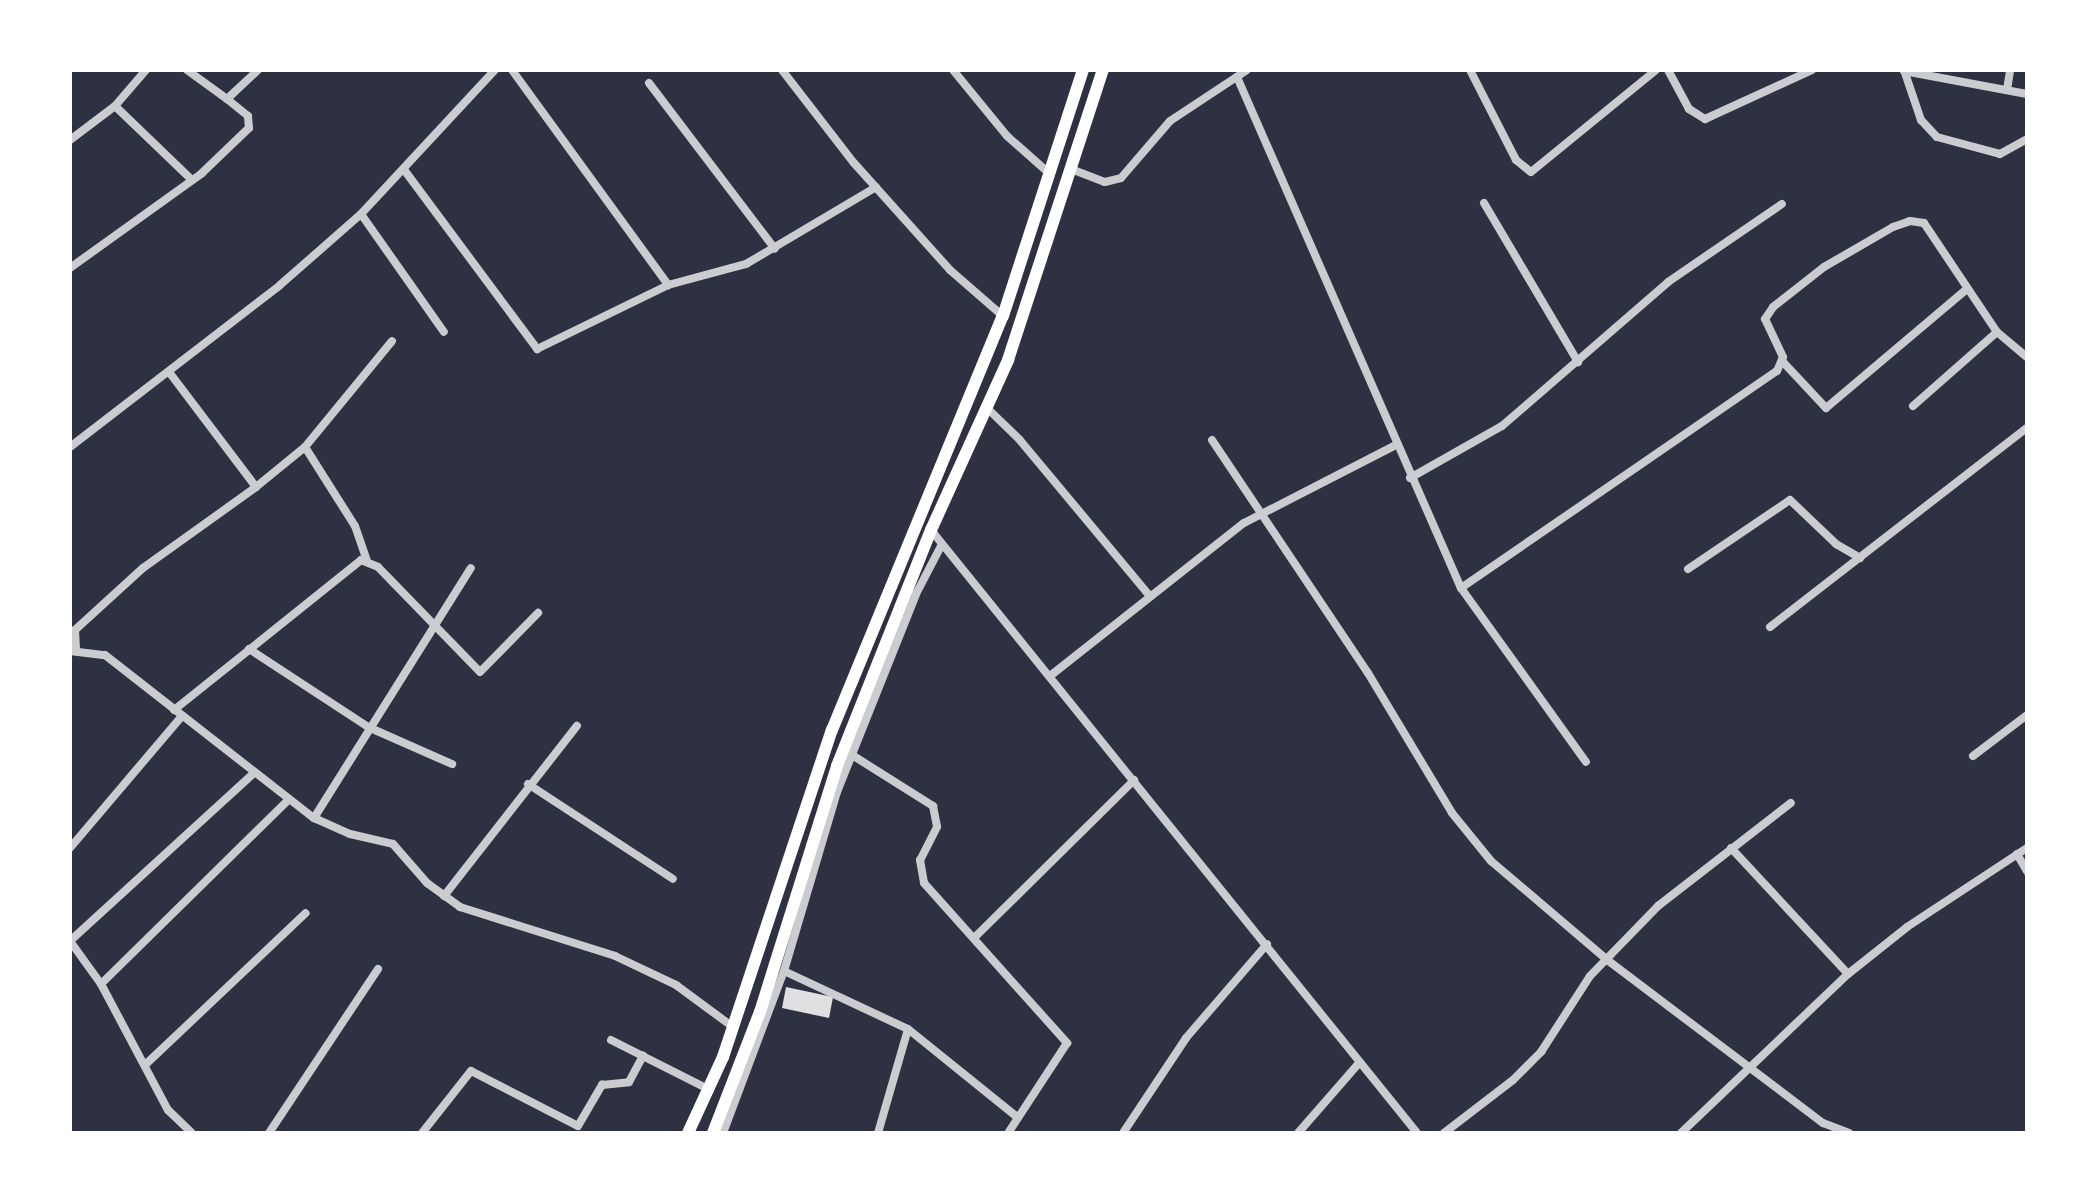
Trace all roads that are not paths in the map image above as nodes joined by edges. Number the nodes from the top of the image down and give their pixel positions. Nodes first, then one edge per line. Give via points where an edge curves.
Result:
1 (146, 70) edge
2 (187, 70) edge
3 (258, 70) edge
4 (495, 70) edge
5 (512, 70) edge
6 (782, 70) edge
7 (953, 70) edge
8 (1083, 70) edge
9 (1103, 70) edge
10 (1247, 70) edge
11 (1470, 70) edge
12 (1656, 70) edge
13 (1668, 70) edge
14 (1812, 70) edge
15 (1904, 70) edge
16 (2010, 70) edge
17 (1237, 77) junction
18 (649, 83) dead end
19 (2007, 90) junction
20 (2027, 94) edge
21 (227, 99) junction
22 (115, 106) junction
23 (2027, 139) edge
24 (70, 140) edge
25 (1071, 169) junction
26 (405, 171) junction
27 (1052, 176) junction
28 (192, 180) junction
29 (876, 187) junction
30 (1484, 203) dead end
31 (1782, 204) dead end
32 (361, 214) junction
33 (775, 249) junction
34 (70, 268) edge
35 (668, 285) junction
36 (1967, 289) junction
37 (1003, 316) junction
38 (444, 332) dead end
39 (1997, 332) junction
40 (392, 341) dead end
41 (2027, 357) edge
42 (1578, 362) junction
43 (1783, 362) junction
44 (169, 372) junction
45 (1913, 406) dead end
46 (987, 408) junction
47 (2027, 428) edge
48 (1212, 440) dead end
49 (1396, 445) junction
50 (70, 447) edge
51 (305, 447) junction
52 (1410, 478) junction
53 (256, 487) junction
54 (1261, 512) junction
55 (931, 530) junction
56 (942, 544) junction
57 (1860, 558) junction
58 (367, 560) junction
59 (471, 568) dead end
60 (1688, 569) dead end
61 (1461, 588) junction
62 (1148, 594) junction
63 (538, 613) dead end
64 (431, 625) junction
65 (1770, 627) dead end
66 (71, 634) edge
67 (249, 649) junction
68 (73, 650) edge
69 (1050, 676) junction
70 (178, 713) junction
71 (2027, 715) edge
72 (577, 726) dead end
73 (368, 727) junction
74 (852, 755) junction
75 (1973, 756) dead end
76 (1586, 762) dead end
77 (452, 764) dead end
78 (253, 774) junction
79 (1134, 780) junction
80 (528, 784) junction
81 (287, 801) junction
82 (1791, 803) dead end
83 (314, 818) junction
84 (70, 848) edge
85 (1731, 848) junction
86 (2027, 848) edge
87 (2017, 854) junction
88 (2027, 871) edge
89 (673, 879) dead end
90 (444, 896) junction
91 (306, 913) dead end
92 (974, 938) junction
93 (70, 941) edge
94 (1267, 944) junction
95 (1606, 959) junction
96 (378, 969) dead end
97 (784, 971) junction
98 (1848, 974) junction
99 (101, 984) junction
100 (733, 1027) junction
101 (908, 1029) junction
102 (611, 1040) dead end
103 (643, 1056) junction
104 (1360, 1062) junction
105 (145, 1065) junction
106 (1747, 1066) junction
107 (710, 1090) junction
108 (1016, 1116) junction
109 (192, 1133) edge
110 (269, 1133) edge
111 (422, 1133) edge
112 (688, 1133) edge
113 (713, 1133) edge
114 (723, 1133) edge
115 (878, 1133) edge
116 (1008, 1133) edge
117 (1123, 1133) edge
118 (1298, 1133) edge
119 (1417, 1133) edge
120 (1444, 1133) edge
121 (1681, 1133) edge
122 (1849, 1133) edge

1 - 22 street
2 - 21 street
3 - 21 street
4 - 26 street
5 - 35 street
6 - 29 street
7 - 27 street via 1007,136
8 - 27 main road
9 - 25 main road
10 - 17 street
11 - 12 street via 1516,160 1531,172
13 - 14 street via 1689,109 1705,119
15 - 19 street
15 - 23 street via 1921,120 1937,137 2000,154
16 - 19 street
17 - 25 street via 1170,121 1121,178 1105,182
17 - 49 street
18 - 33 street
19 - 20 street
21 - 28 street via 251,124
22 - 24 street
22 - 28 street
25 - 46 main road
26 - 32 street
26 - 35 street via 537,349
27 - 37 main road
28 - 34 street
29 - 33 street
29 - 37 street via 950,270
30 - 42 street
31 - 42 street via 1691,264
32 - 38 street
32 - 44 street
33 - 35 street via 724,273
36 - 39 street
36 - 43 street via 1826,408
36 - 43 street via 1924,223 1918,219 1893,227 1824,267 1773,307 1766,325
37 - 100 main road via 832,730
39 - 41 street
39 - 45 street
40 - 51 street
42 - 52 street via 1481,441
43 - 61 street via 1649,464
44 - 50 street
44 - 53 street
46 - 55 main road
46 - 62 street
47 - 57 street
48 - 54 street
49 - 52 street
49 - 54 street
51 - 53 street
51 - 58 street via 355,526
52 - 61 street
53 - 66 street via 143,568
54 - 62 street
54 - 95 street via 1468,836
55 - 56 street
55 - 113 main road via 828,790 760,1012
56 - 69 street
56 - 74 street via 916,594
57 - 60 street via 1836,544 1790,500
57 - 65 street
58 - 64 street
58 - 67 street via 356,562
59 - 64 street
61 - 76 street
62 - 69 street
63 - 64 street via 482,672
64 - 73 street
66 - 68 street
67 - 70 street
67 - 73 street
68 - 70 street via 105,655
69 - 79 street
70 - 78 street
70 - 84 street
71 - 75 street
72 - 80 street
73 - 77 street
73 - 83 street
74 - 92 street via 933,806 938,821 922,852 920,875
74 - 97 street
78 - 81 street
78 - 93 street
79 - 92 street
79 - 94 street
80 - 89 street
80 - 90 street
81 - 83 street
81 - 99 street
82 - 85 street
83 - 90 street via 393,844
85 - 95 street via 1658,906
85 - 98 street
86 - 87 street
87 - 88 street
87 - 98 street via 1907,927
90 - 100 street via 480,916 563,937 654,974
91 - 105 street
92 - 108 street via 1067,1043
93 - 99 street
94 - 104 street
94 - 117 street via 1186,1038
95 - 106 street
95 - 120 street via 1541,1052
96 - 110 street
97 - 101 street
97 - 114 street
98 - 106 street
99 - 105 street
100 - 107 main road
101 - 108 street
101 - 115 street
102 - 103 street
103 - 107 street
103 - 111 street via 629,1082 602,1085 578,1126 471,1071
104 - 118 street
104 - 119 street
105 - 109 street via 168,1110
106 - 121 street
106 - 122 street via 1823,1123
107 - 112 main road
108 - 116 street

